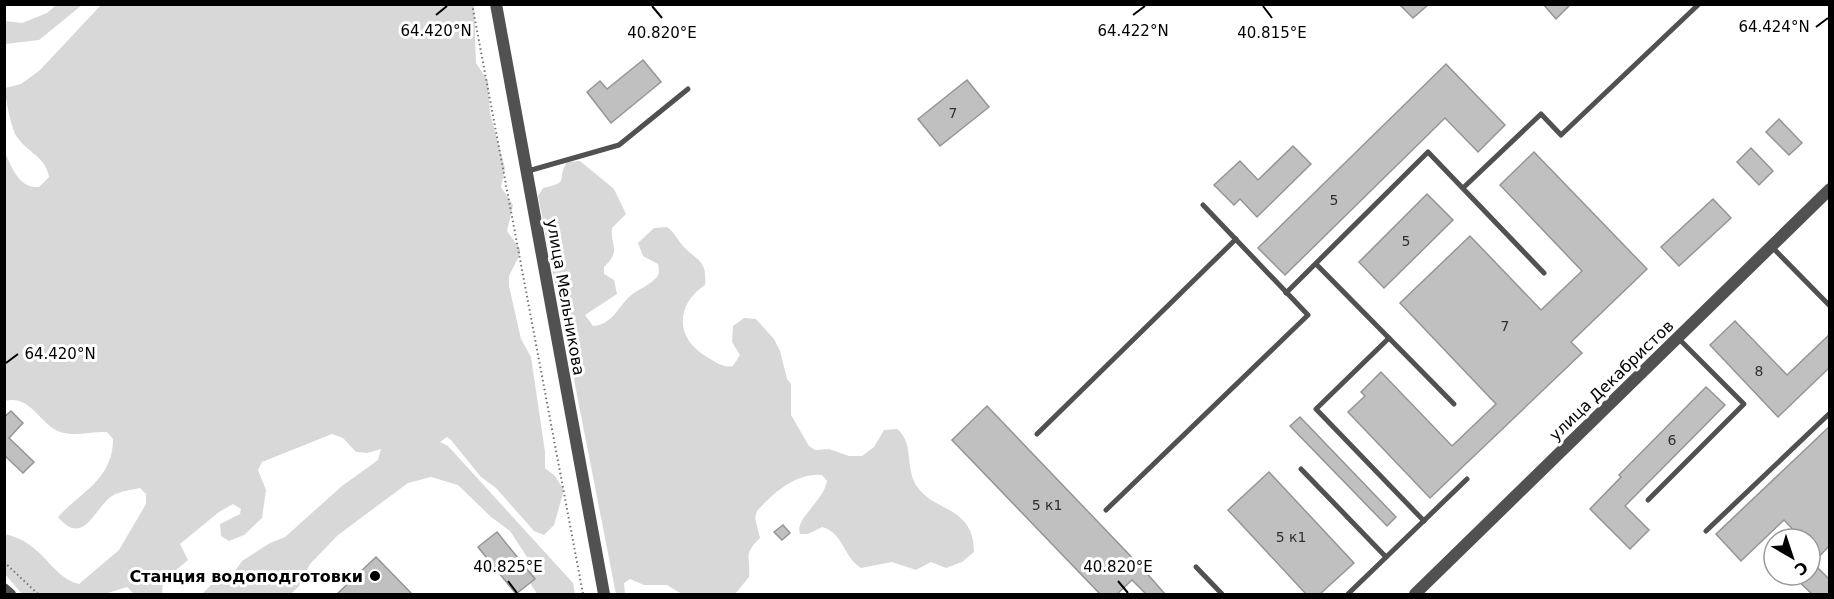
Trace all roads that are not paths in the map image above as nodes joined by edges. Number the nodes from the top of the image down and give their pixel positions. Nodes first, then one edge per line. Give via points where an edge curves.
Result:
1 (496, 4) edge
2 (1700, 4) edge
3 (688, 90) dead end
4 (527, 172) junction
5 (1463, 188) junction
6 (1830, 189) edge
7 (1203, 205) dead end
8 (1236, 239) junction
9 (1771, 246) junction
10 (1316, 264) junction
11 (1544, 273) dead end
12 (1286, 293) junction
13 (1830, 306) edge
14 (1389, 338) junction
15 (1678, 338) junction
16 (1454, 404) dead end
17 (1830, 413) edge
18 (1037, 434) dead end
19 (1301, 470) dead end
20 (1467, 479) dead end
21 (1648, 500) dead end
22 (1106, 510) dead end
23 (1424, 521) junction
24 (1706, 531) dead end
25 (1386, 557) junction
26 (1196, 567) dead end
27 (4, 588) edge
28 (11, 594) edge
29 (604, 594) edge
30 (1222, 594) edge
31 (1348, 594) edge
32 (1415, 594) edge

1 - 4 street, улица Мельникова
2 - 5 lane via 1561,135 1541,114
3 - 4 lane via 620,145
4 - 29 street, улица Мельникова
5 - 10 lane via 1428,152
5 - 11 lane
6 - 9 street, улица Декабристов
7 - 8 lane
8 - 12 lane
8 - 18 lane
9 - 13 lane
9 - 15 street, улица Декабристов
10 - 12 lane
10 - 14 lane
12 - 22 lane via 1308,315
14 - 16 lane
14 - 23 lane via 1316,409
15 - 21 lane via 1744,404
15 - 32 street, улица Декабристов
17 - 24 lane
19 - 25 lane
20 - 23 lane
23 - 25 lane
25 - 31 lane
26 - 30 lane
27 - 28 street

